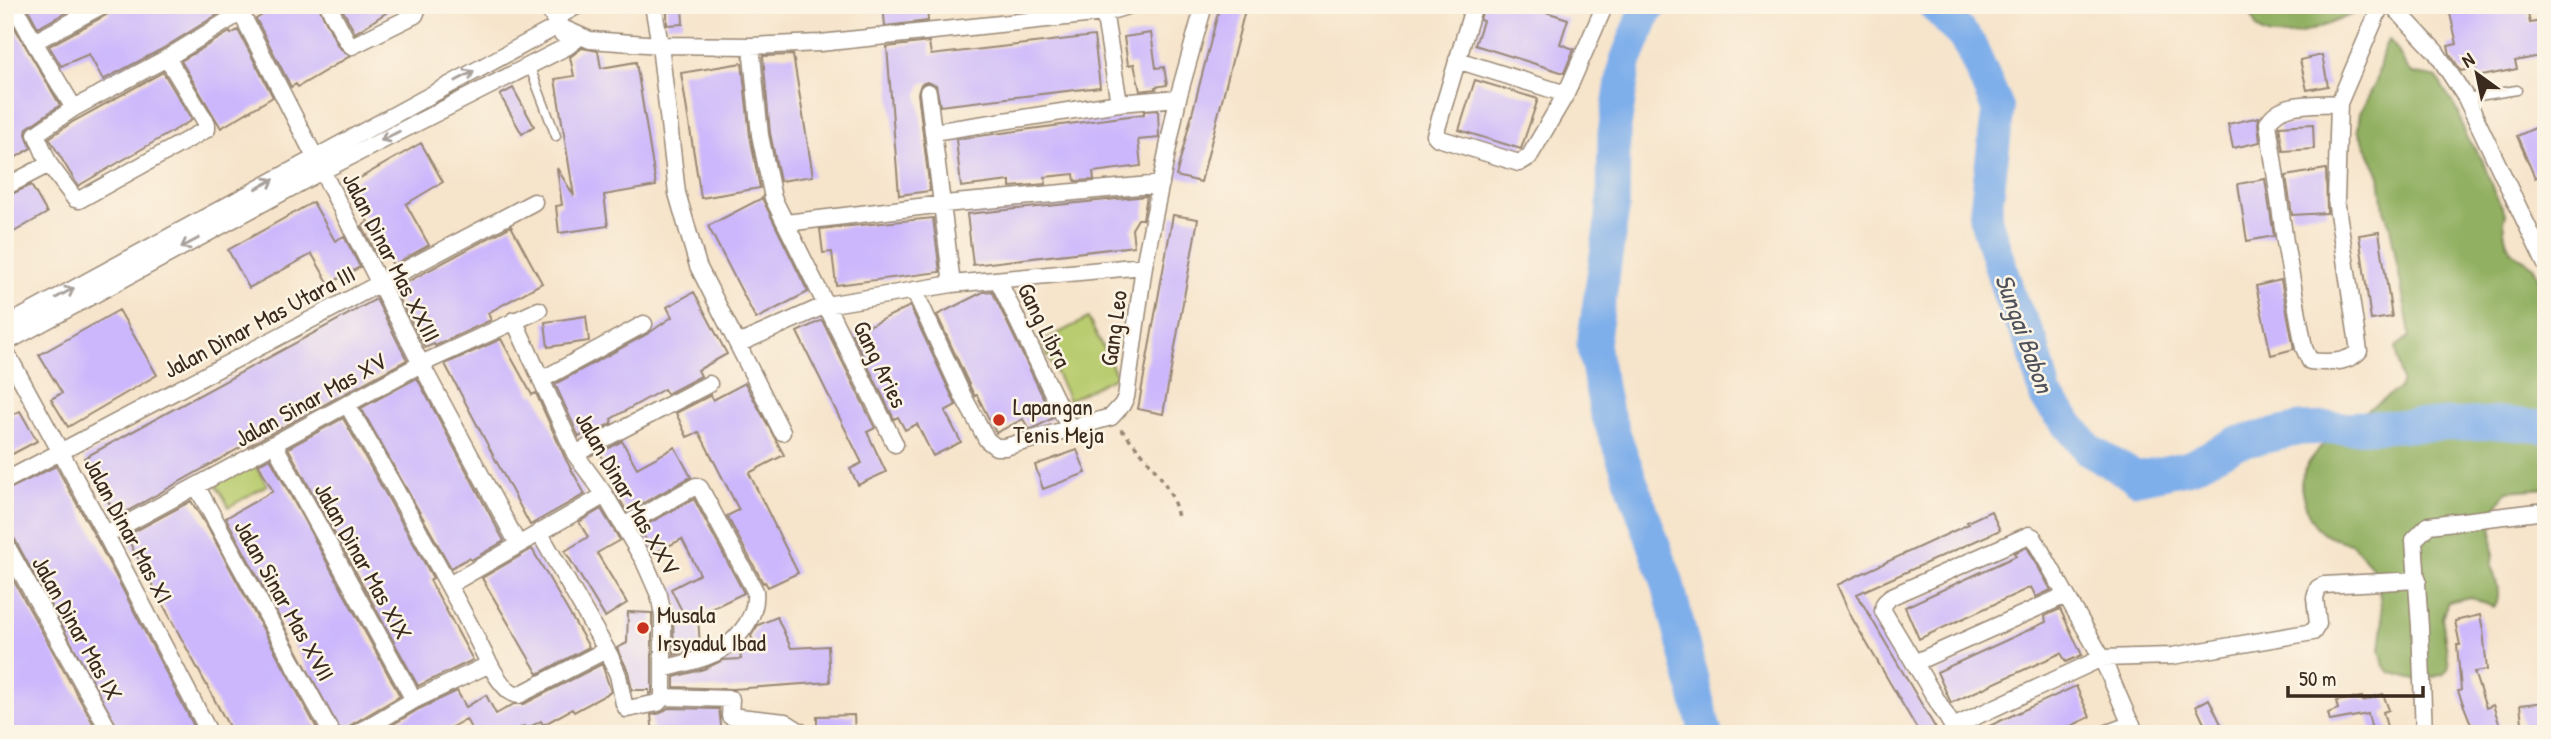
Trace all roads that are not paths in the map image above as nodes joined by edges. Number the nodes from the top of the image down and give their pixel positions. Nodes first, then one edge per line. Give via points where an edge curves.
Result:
1 (14, 5) edge
2 (103, 5) edge
3 (328, 5) edge
4 (419, 5) edge
5 (579, 5) edge
6 (653, 5) edge
7 (1131, 5) edge
8 (1204, 5) edge
9 (1474, 5) edge
10 (2381, 5) edge
11 (2392, 5) edge
12 (243, 7) edge
13 (1599, 7) edge
14 (1103, 9) edge
15 (553, 16) edge
16 (574, 41) junction
17 (34, 42) junction
18 (660, 45) junction
19 (751, 46) junction
20 (167, 58) junction
21 (1457, 60) junction
22 (529, 65) junction
23 (2516, 90) dead end
24 (928, 92) dead end
25 (1566, 94) junction
26 (1178, 97) junction
27 (2466, 98) junction
28 (1119, 103) junction
29 (2339, 103) junction
30 (74, 108) junction
31 (933, 132) junction
32 (556, 136) dead end
33 (49, 164) junction
34 (319, 164) junction
35 (1161, 184) junction
36 (5, 187) edge
37 (534, 202) dead end
38 (944, 204) junction
39 (786, 223) junction
40 (2546, 264) edge
41 (1144, 266) junction
42 (998, 280) junction
43 (381, 283) junction
44 (953, 284) junction
45 (914, 290) junction
46 (827, 305) junction
47 (539, 310) dead end
48 (514, 320) junction
49 (644, 324) dead end
50 (5, 326) edge
51 (5, 343) edge
52 (738, 344) junction
53 (5, 350) edge
54 (421, 364) junction
55 (541, 380) junction
56 (709, 384) dead end
57 (347, 404) junction
58 (1070, 429) junction
59 (782, 432) dead end
60 (274, 444) junction
61 (895, 444) dead end
62 (61, 451) junction
63 (575, 454) junction
64 (5, 481) edge
65 (197, 487) junction
66 (605, 495) junction
67 (2546, 511) edge
68 (623, 526) junction
69 (539, 532) junction
70 (106, 535) junction
71 (5, 543) edge
72 (518, 544) junction
73 (2418, 580) junction
74 (449, 585) junction
75 (2066, 595) junction
76 (606, 650) junction
77 (2102, 658) junction
78 (1914, 663) junction
79 (490, 664) junction
80 (663, 669) junction
81 (663, 698) junction
82 (414, 700) junction
83 (2133, 729) edge
84 (1954, 730) edge
85 (111, 734) edge
86 (210, 734) edge
87 (332, 734) edge
88 (356, 734) edge
89 (804, 734) edge
90 (2105, 734) edge
91 (2424, 734) edge

1 - 17 street
2 - 17 street
3 - 4 street via 352,46 415,15
5 - 15 street
6 - 18 street
7 - 14 street
8 - 26 street, Gang Leo
9 - 21 street
10 - 29 street
11 - 27 street via 2437,52
12 - 20 street
12 - 34 street, Jalan Dinar Mas XXIII
13 - 25 street
14 - 19 street via 820,43
14 - 28 street
15 - 16 street
34 -> 15 street
16 - 18 street
16 - 22 street
17 - 30 street
18 - 19 street
18 - 52 street via 677,193 698,266
19 - 39 street, Gang Aries via 760,135 773,198
20 - 30 street
20 - 33 street via 207,124 205,131 79,200
21 - 25 street
21 - 25 street via 1434,131 1449,142 1519,163 1529,157
22 - 32 lane
22 -> 34 street
23 - 27 lane
24 - 31 street
26 - 28 street
26 - 35 street, Gang Leo
27 - 40 street
28 - 31 street
29 - 29 street via 2336,200 2359,351 2353,358 2310,361 2290,269 2268,123 2283,108
30 - 33 street via 36,134
31 - 38 street
33 - 36 street
34 - 43 street, Jalan Dinar Mas XXIII
50 -> 34 street
34 -> 51 street
35 - 38 street
35 - 41 street, Gang Leo
37 - 43 street, Jalan Dinar Mas Utara III
38 - 39 street
38 - 44 street
39 - 46 street, Gang Aries
41 - 42 street
41 - 58 street, Gang Leo via 1126,397 1111,417
42 - 44 street
42 - 58 street, Gang Libra
43 - 54 street, Jalan Dinar Mas XXIII
43 - 62 street, Jalan Dinar Mas Utara III
44 - 45 street
45 - 46 street
45 - 58 street via 987,440 1005,447
46 - 52 street
46 - 61 street, Gang Aries
47 - 48 street, Jalan Sinar Mas XV
48 - 54 street, Jalan Sinar Mas XV
48 - 55 street, Jalan Dinar Mas XXV
49 - 55 street
52 - 59 street
53 - 62 street, Jalan Dinar Mas XI
54 - 57 street, Jalan Sinar Mas XV
54 - 72 street, Jalan Dinar Mas XXIII
55 - 63 street, Jalan Dinar Mas XXV
56 - 63 street
57 - 60 street, Jalan Sinar Mas XV
57 - 74 street
60 - 65 street, Jalan Sinar Mas XV
60 - 82 street, Jalan Dinar Mas XIX
62 - 64 street, Jalan Dinar Mas Utara III
62 - 70 street, Jalan Dinar Mas XI
63 - 66 street, Jalan Dinar Mas XXV
65 - 70 street, Jalan Sinar Mas XV
65 - 87 street, Jalan Sinar Mas XVII
66 - 68 street, Jalan Dinar Mas XXV
66 - 69 street
67 - 73 street via 2428,525 2414,540
68 - 80 street, Jalan Dinar Mas XXV via 659,595
68 - 80 street via 696,486 755,592 755,608 733,640 709,657
69 - 72 street
69 - 76 street
70 - 86 street, Jalan Dinar Mas XI
71 - 85 street, Jalan Dinar Mas IX
72 - 74 street
73 - 77 street via 2324,585 2315,598 2318,624 2313,632 2172,656
73 - 91 street
74 - 79 street
75 - 77 street
75 - 78 street
75 - 78 street via 2033,537 2024,535 1890,597 1883,611
76 - 79 street via 519,695 507,691
76 - 81 street via 627,709
77 - 83 street
77 - 84 street
78 - 84 street
79 - 82 street
80 - 81 street, Jalan Dinar Mas XXV
81 - 89 street via 732,699 730,716 785,722
82 - 88 street
83 - 90 street

